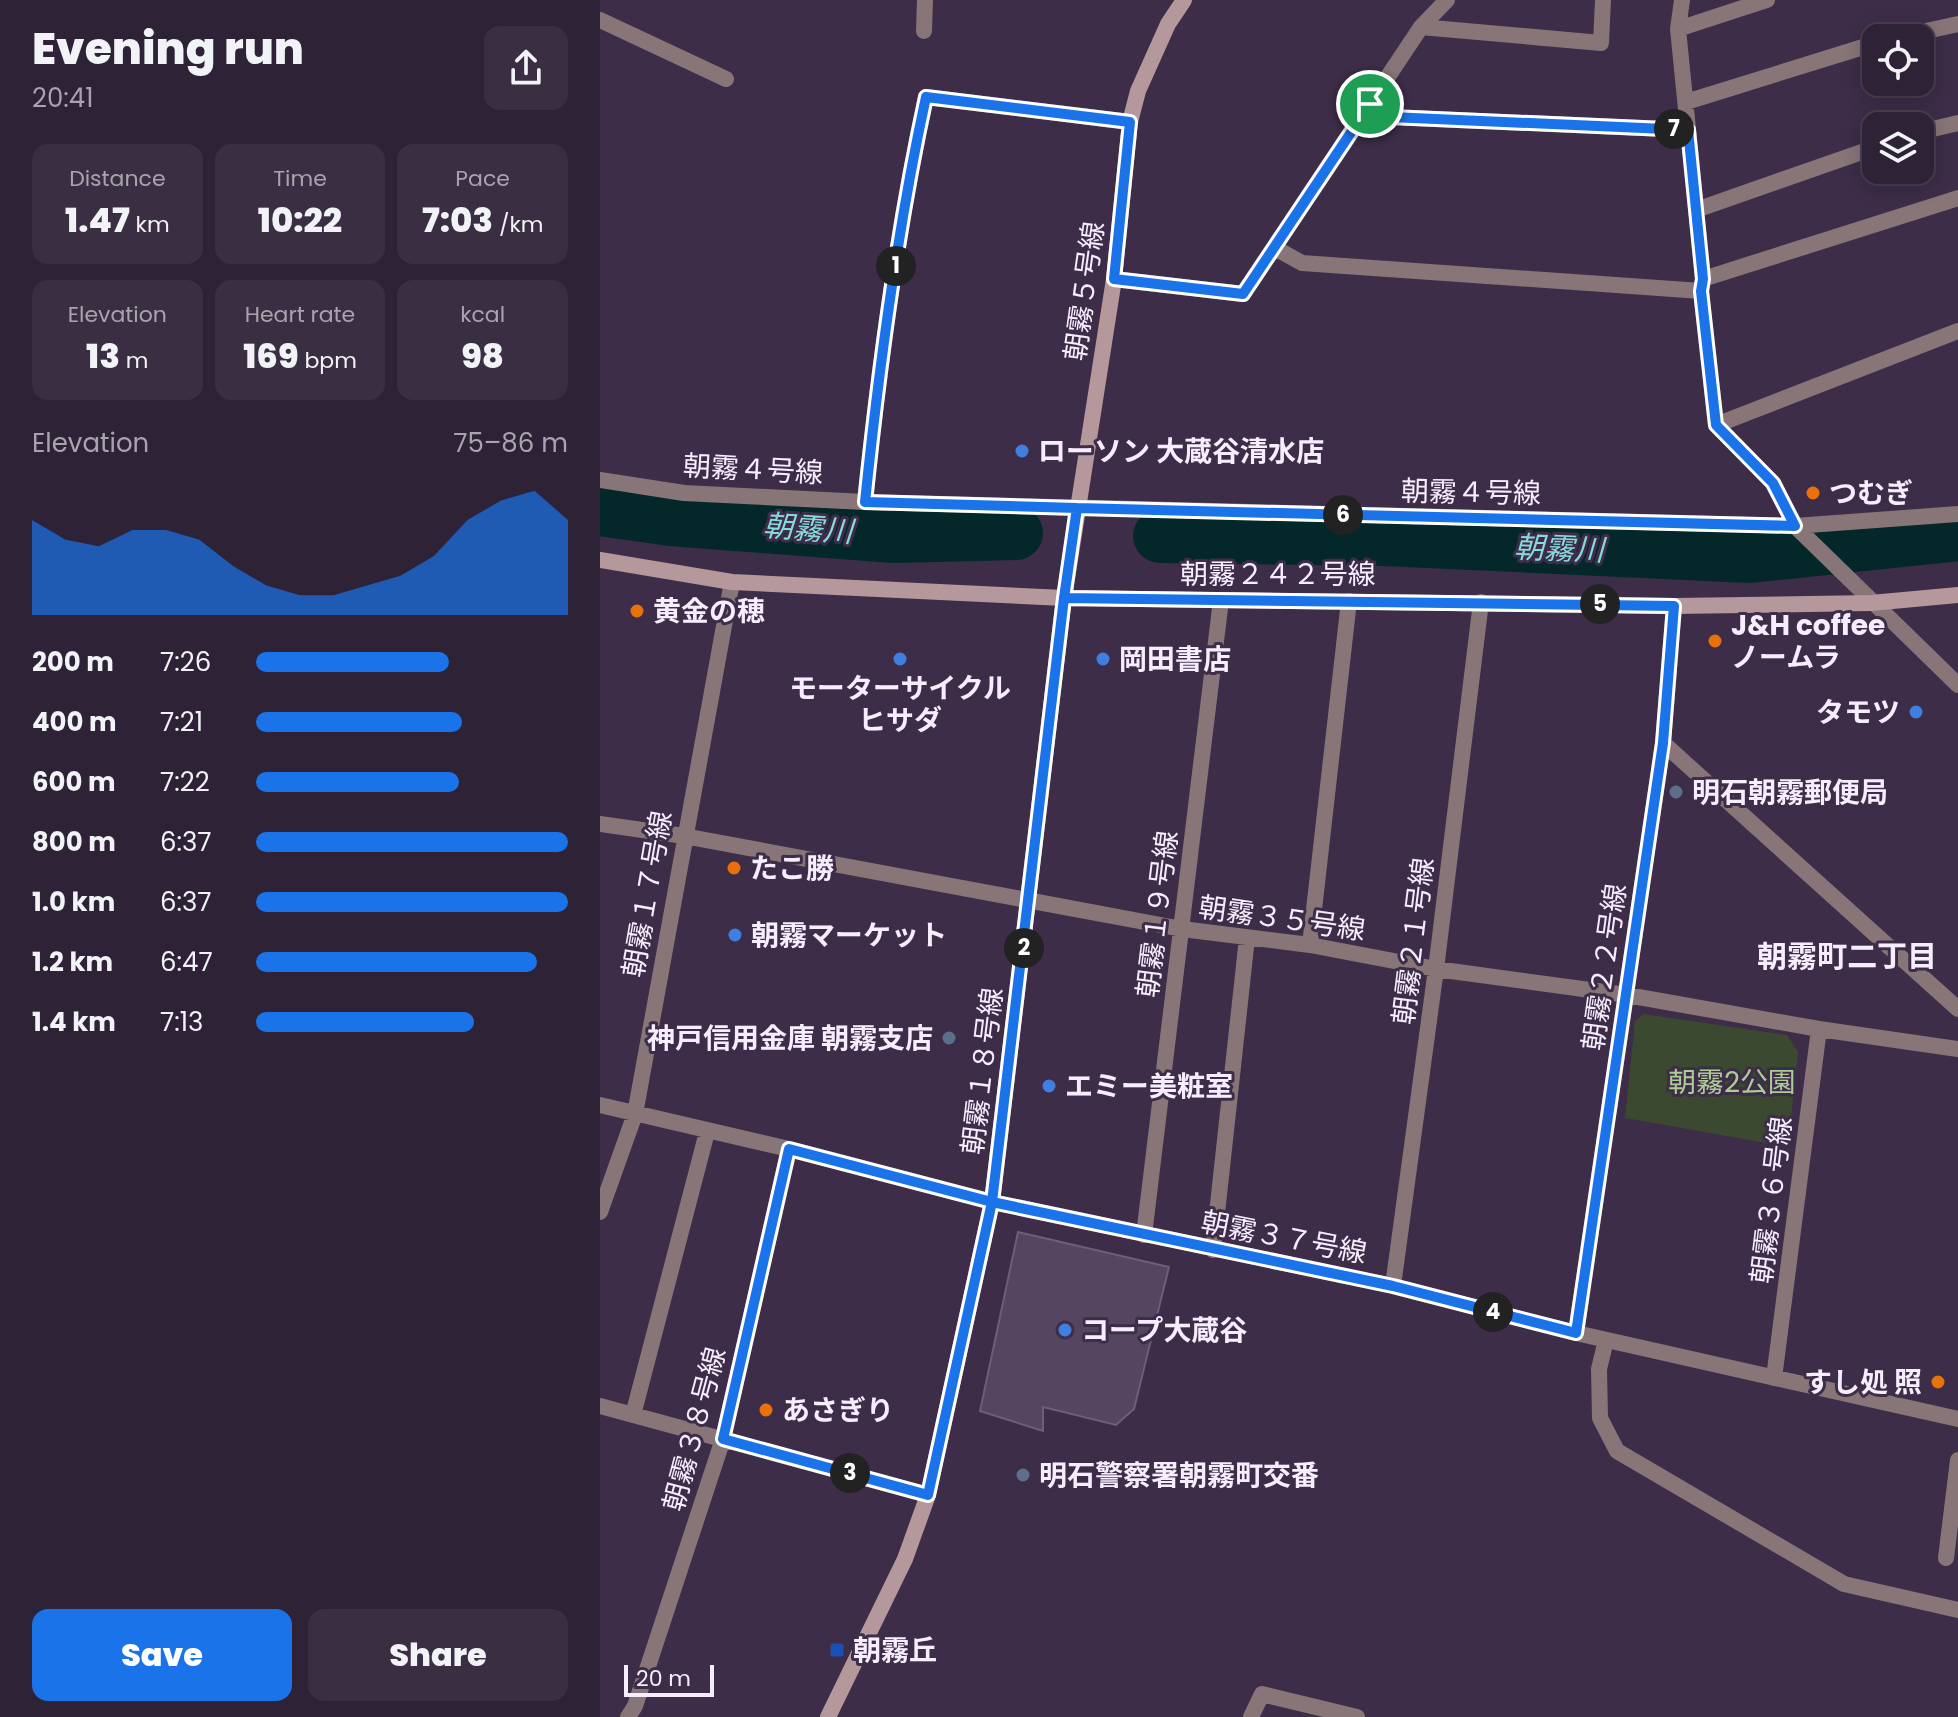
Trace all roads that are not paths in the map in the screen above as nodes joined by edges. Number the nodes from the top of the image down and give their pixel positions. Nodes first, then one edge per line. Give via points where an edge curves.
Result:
1 (925, 0) edge
2 (1184, 0) edge
3 (1447, 0) edge
4 (1603, 0) edge
5 (1682, 0) edge
6 (1767, 0) edge
7 (600, 20) edge
8 (1958, 24) edge
9 (1421, 27) junction
10 (1678, 29) junction
11 (1934, 29) edge
12 (924, 31) dead end
13 (1862, 47) edge
14 (726, 79) dead end
15 (1686, 102) junction
16 (1370, 104) junction
17 (1130, 122) junction
18 (1958, 123) edge
19 (1934, 129) edge
20 (1688, 130) junction
21 (1862, 152) edge
22 (1958, 198) edge
23 (1696, 210) junction
24 (1275, 248) junction
25 (1114, 279) junction
26 (1702, 285) junction
27 (1958, 331) edge
28 (1716, 425) junction
29 (600, 480) edge
30 (865, 502) junction
31 (1077, 508) junction
32 (1958, 514) edge
33 (1798, 529) junction
34 (600, 560) edge
35 (732, 582) junction
36 (1958, 595) edge
37 (1064, 598) junction
38 (1221, 600) junction
39 (1349, 601) junction
40 (1481, 602) junction
41 (1871, 603) junction
42 (1674, 606) junction
43 (1958, 685) edge
44 (1663, 743) junction
45 (600, 824) edge
46 (684, 836) junction
47 (1029, 902) junction
48 (1182, 929) junction
49 (1247, 938) junction
50 (1310, 945) junction
51 (1436, 969) junction
52 (1627, 995) junction
53 (1958, 1009) edge
54 (1819, 1029) junction
55 (1958, 1049) edge
56 (600, 1105) edge
57 (635, 1114) junction
58 (707, 1132) junction
59 (789, 1149) junction
60 (992, 1202) junction
61 (600, 1212) edge
62 (1144, 1235) junction
63 (1213, 1250) junction
64 (1393, 1286) junction
65 (1576, 1333) junction
66 (1606, 1340) junction
67 (1774, 1378) junction
68 (600, 1406) edge
69 (633, 1415) junction
70 (1958, 1419) edge
71 (723, 1439) junction
72 (1958, 1460) edge
73 (928, 1495) junction
74 (1946, 1558) dead end
75 (1958, 1610) edge
76 (628, 1717) edge
77 (828, 1717) edge
78 (1251, 1717) edge
79 (1357, 1717) edge

1 - 12 street
2 - 17 street, 朝霧５号線 via 1138,91
3 - 9 street
4 - 9 street via 1601,43
5 - 10 street
6 - 10 street
7 - 14 street
8 - 11 street
9 - 16 street
10 - 15 street
13 - 15 street
15 - 20 street
16 - 20 street via 1390,117
16 - 24 street
17 - 25 street, 朝霧５号線
17 - 30 street via 926,97 911,167
18 - 19 street
20 - 23 street
21 - 23 street
22 - 26 street
23 - 26 street
24 - 25 street via 1243,294
24 - 26 street via 1302,263
25 - 31 street, 朝霧５号線
26 - 28 street
27 - 28 street
28 - 33 street via 1773,483
29 - 30 street, 朝霧４号線 via 684,493
30 - 31 street, 朝霧４号線
31 - 33 street, 朝霧４号線
31 - 37 street, 朝霧５号線
32 - 33 street, 朝霧４号線
33 - 41 street
34 - 35 street, 朝霧２４２号線
35 - 37 street, 朝霧２４２号線
35 - 46 street, 朝霧１７号線
36 - 41 street, 朝霧２４２号線
37 - 38 street, 朝霧２４２号線
37 - 47 street, 朝霧１８号線
38 - 39 street, 朝霧２４２号線
38 - 48 street, 朝霧１９号線
39 - 40 street, 朝霧２４２号線
39 - 50 street
40 - 42 street, 朝霧２４２号線
40 - 51 street, 朝霧２１号線
41 - 42 street, 朝霧２４２号線
41 - 43 street
42 - 44 street, 朝霧２２号線
44 - 52 street, 朝霧２２号線
44 - 53 street
45 - 46 street, 朝霧３５号線
46 - 47 street, 朝霧３５号線
46 - 57 street, 朝霧１７号線
47 - 48 street, 朝霧３５号線
47 - 60 street, 朝霧１８号線
48 - 49 street, 朝霧３５号線
48 - 62 street, 朝霧１９号線
49 - 50 street, 朝霧３５号線
49 - 63 street
50 - 51 street, 朝霧３５号線
51 - 52 street, 朝霧３５号線
51 - 64 street, 朝霧２１号線
52 - 54 street, 朝霧３５号線
52 - 65 street, 朝霧２２号線
54 - 55 street, 朝霧３５号線
54 - 67 street, 朝霧３６号線
56 - 57 street, 朝霧３７号線
57 - 58 street, 朝霧３７号線
57 - 61 street, 朝霧１７号線
58 - 59 street, 朝霧３７号線
58 - 69 street
59 - 60 street, 朝霧３７号線
59 - 71 street, 朝霧３８号線
60 - 62 street, 朝霧３７号線
60 - 73 street, 朝霧１８号線
62 - 63 street, 朝霧３７号線
63 - 64 street, 朝霧３７号線
64 - 65 street, 朝霧３７号線
65 - 66 street, 朝霧３７号線
66 - 67 street, 朝霧３７号線
66 - 75 street via 1599,1369 1600,1418 1617,1451 1844,1584
67 - 70 street, 朝霧３７号線
68 - 69 street
69 - 71 street
71 - 73 street
71 - 76 street, 朝霧３８号線
72 - 74 street
73 - 77 street, 朝霧１８号線 via 905,1559
78 - 79 street via 1262,1694

